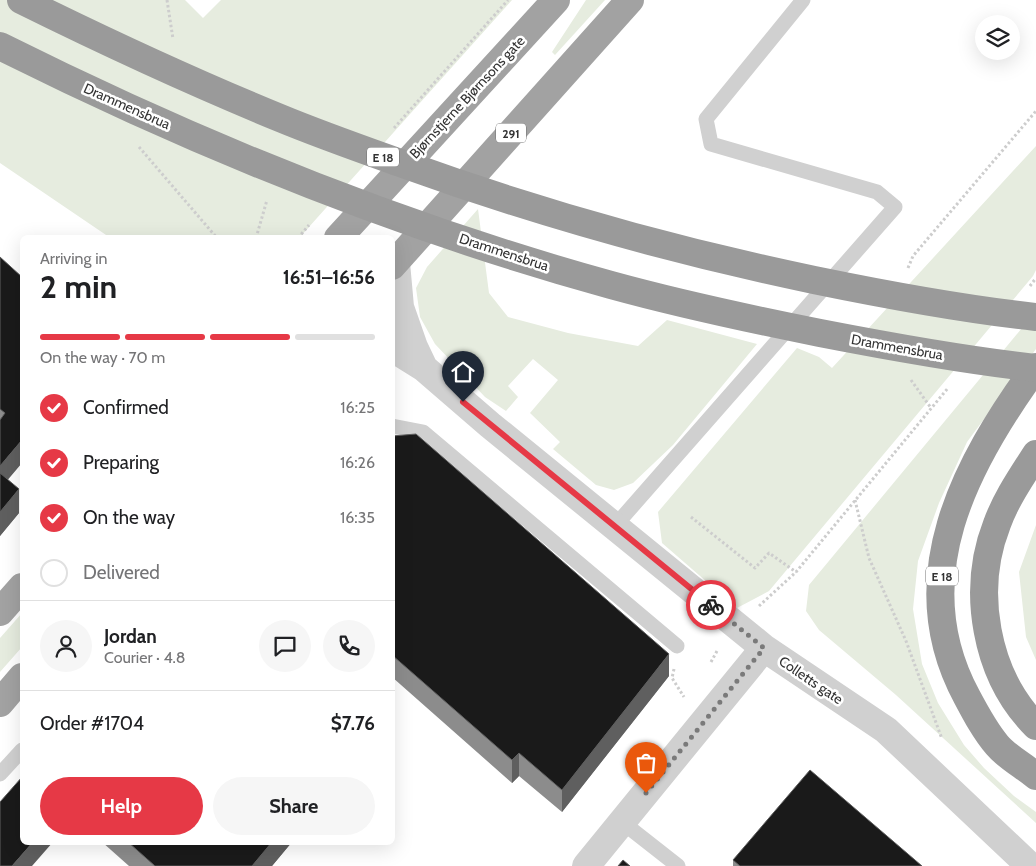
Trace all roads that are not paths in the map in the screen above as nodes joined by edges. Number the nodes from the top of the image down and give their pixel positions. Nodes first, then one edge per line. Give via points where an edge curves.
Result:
1 (21, 0) edge
2 (556, 0) edge
3 (630, 0) edge
4 (803, 0) edge
5 (0, 46) edge
6 (341, 235) edge
7 (395, 263) edge
8 (395, 271) edge
9 (1036, 317) edge
10 (395, 350) edge
11 (424, 368) junction
12 (1036, 368) edge
13 (395, 427) edge
14 (1036, 454) edge
15 (614, 526) junction
16 (20, 589) edge
17 (0, 612) edge
18 (677, 646) road end
19 (764, 648) junction
20 (20, 679) edge
21 (0, 703) edge
22 (1036, 726) edge
23 (20, 752) edge
24 (0, 774) edge
25 (1036, 776) edge
26 (622, 822) junction
27 (594, 863) edge
28 (678, 866) edge
29 (1030, 866) edge

1 - 9 highway, E 18, bridge via 181,76 281,119 506,200 694,254 882,294
2 - 6 highway, Bjørnstjerne Bjørnsons gate
3 - 7 highway, 291
4 - 15 lane via 706,119 711,144 877,192 895,207
5 - 12 highway, Drammensbrua / E 18, bridge via 83,87 262,166 550,268 753,319 949,357
8 - 11 street, Colletts gate via 400,307
10 - 11 street, Colletts gate
11 - 15 street, Colletts gate
12 - 25 highway, E 18 via 993,430 964,485 944,550 941,582 942,616 958,681 998,747
13 - 18 lane via 423,432
14 - 22 highway via 997,524 984,577 984,608 998,668 1012,694
15 - 19 street, Colletts gate
16 - 17 highway
19 - 26 street
19 - 29 street, Colletts gate via 886,730
20 - 21 highway
23 - 24 lane
26 - 27 street
26 - 28 lane

